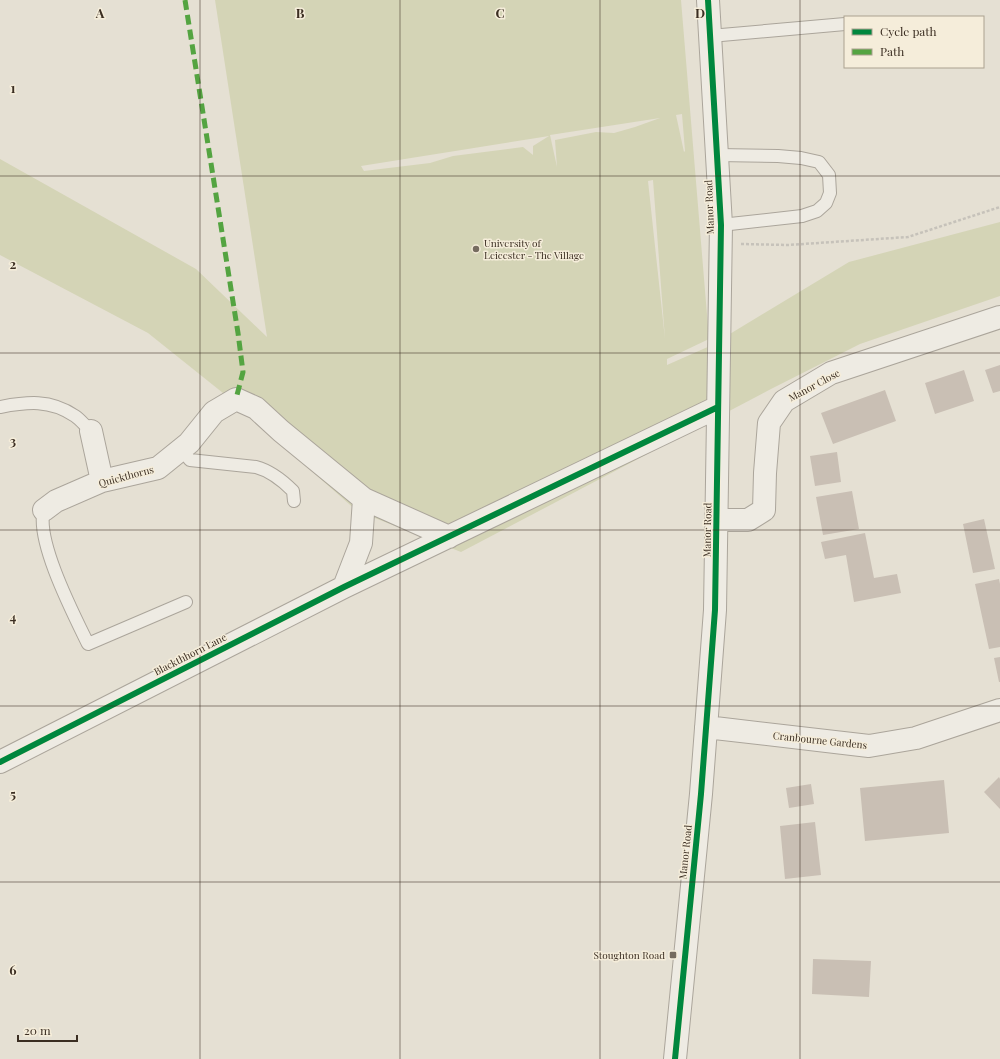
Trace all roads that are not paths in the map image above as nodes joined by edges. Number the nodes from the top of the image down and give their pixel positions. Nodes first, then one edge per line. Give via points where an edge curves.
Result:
1 (708, 0) edge
2 (844, 24) edge
3 (710, 36) junction
4 (717, 155) junction
5 (721, 235) junction
6 (1000, 317) edge
7 (0, 407) edge
8 (718, 407) junction
9 (90, 431) joint
10 (181, 449) junction
11 (102, 481) junction
12 (364, 499) junction
13 (294, 501) dead end
14 (44, 510) joint
15 (717, 520) junction
16 (449, 537) junction
17 (344, 587) junction
18 (186, 602) dead end
19 (1000, 710) edge
20 (706, 728) junction
21 (0, 762) edge
22 (675, 1059) edge

1 - 3 street, Manor Road
2 - 3 lane
3 - 4 street, Manor Road
4 - 5 street, Manor Road
4 - 5 lane via 778,156 819,162 829,175 830,193 826,204 817,211
5 - 8 street, Manor Road
6 - 15 street, Manor Close via 831,373 784,401 769,423 764,473 764,510 748,520
7 - 9 lane via 25,402 44,403 75,416
8 - 15 street, Manor Road
8 - 16 street, Blackthhorn Lane
9 - 11 street
10 - 11 street, Quickthorns via 158,468
10 - 12 street, Quickthorns via 214,412 236,399 256,408
10 - 13 lane via 190,460 264,469 293,492
11 - 14 street, Quickthorns via 56,501
12 - 16 street
12 - 17 street via 361,543
14 - 18 lane via 44,535 56,575 88,644
15 - 20 street, Manor Road via 715,610
16 - 17 street, Blackthhorn Lane
17 - 21 street, Blackthhorn Lane
19 - 20 street, Cranbourne Gardens via 916,738 869,746
20 - 22 street, Manor Road

